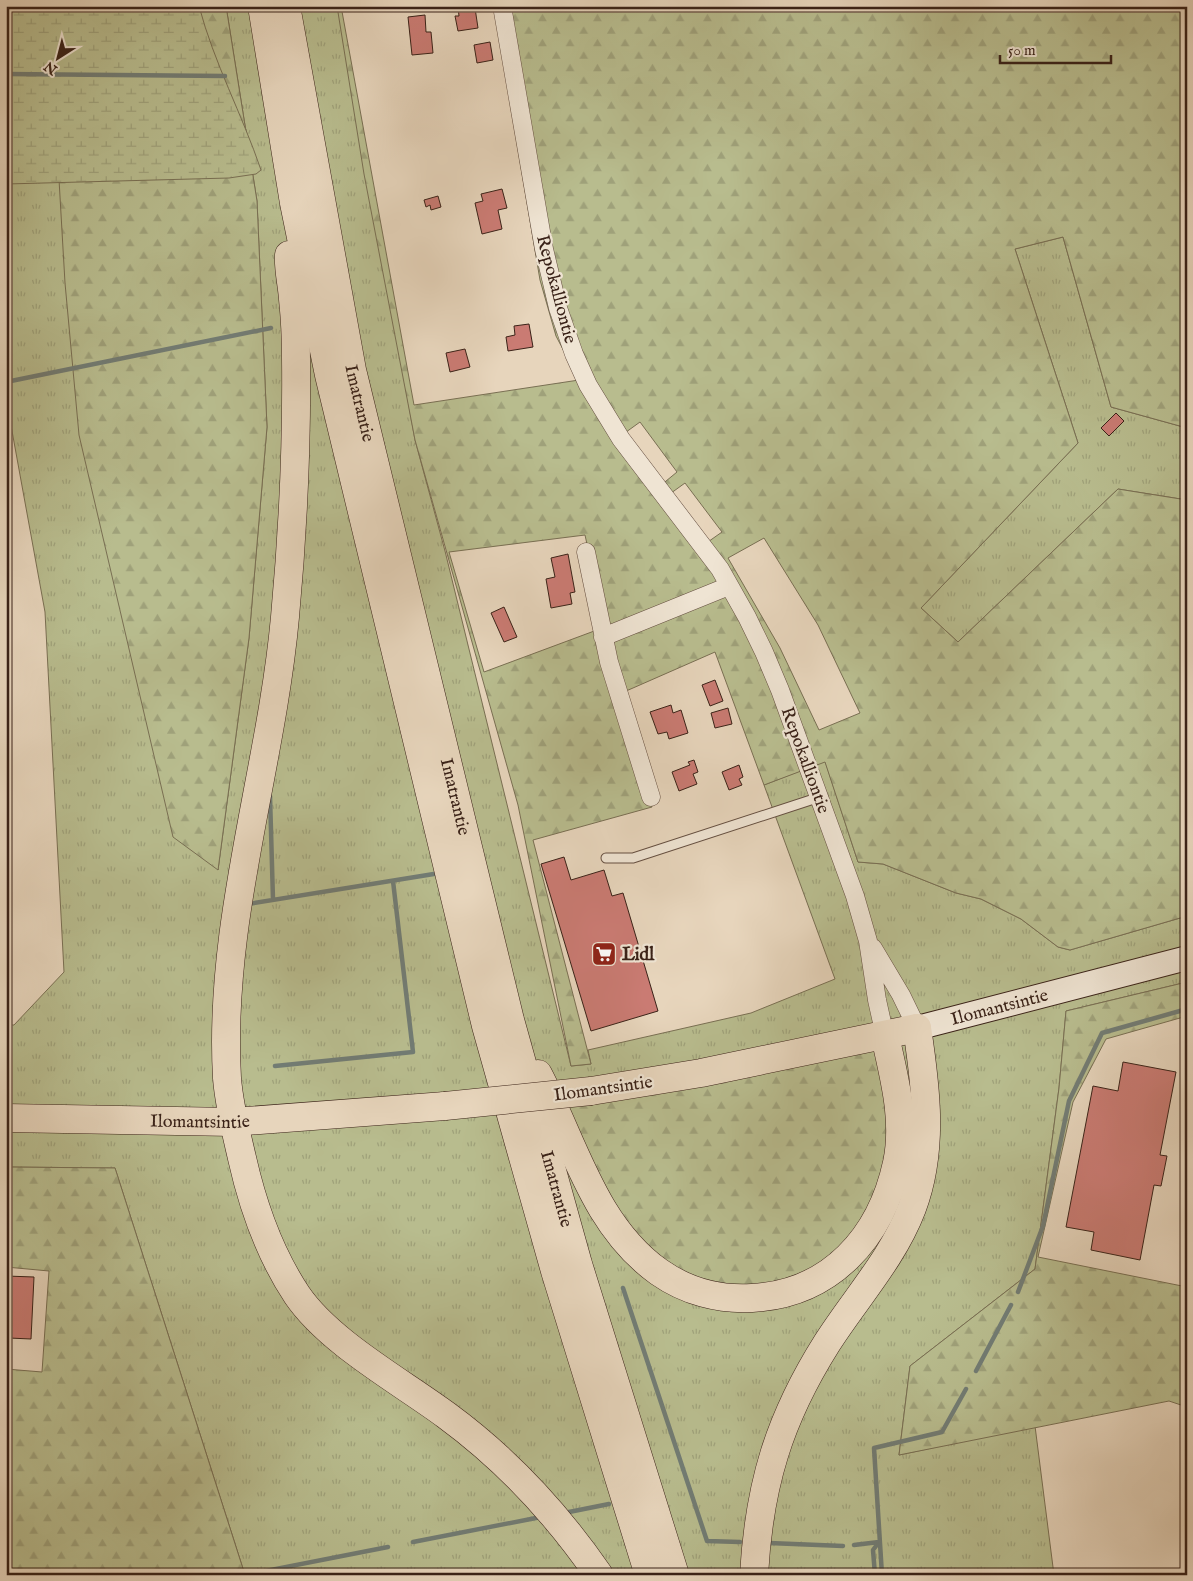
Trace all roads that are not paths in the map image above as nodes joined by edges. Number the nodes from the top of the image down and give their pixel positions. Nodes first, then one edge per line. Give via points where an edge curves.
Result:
1 (262, 6) edge
2 (286, 6) edge
3 (502, 6) edge
4 (294, 203) junction
5 (586, 552) dead end
6 (729, 586) junction
7 (603, 636) junction
8 (651, 797) dead end
9 (820, 797) junction
10 (606, 858) dead end
11 (868, 941) junction
12 (1187, 958) edge
13 (510, 1020) junction
14 (917, 1028) junction
15 (884, 1036) junction
16 (6, 1118) edge
17 (233, 1122) junction
18 (599, 1575) edge
19 (650, 1575) edge
20 (674, 1575) edge
21 (754, 1575) edge

1 - 4 main road, Imatrantie
2 - 13 main road, Imatrantie via 352,370
3 - 6 street, Repokalliontie via 544,249 558,308 574,354 588,385 621,439 720,569
4 - 17 main road via 288,264 296,357 285,619 231,949 227,1080
4 - 19 main road, Imatrantie via 329,375 486,1026 555,1271
5 - 7 street
6 - 7 street
6 - 9 street, Repokalliontie via 747,617 780,690
7 - 8 street
9 - 10 lane via 633,858
9 - 11 street, Repokalliontie
11 - 14 street, Repokalliontie
11 - 15 street, Repokalliontie
12 - 14 main road, Ilomantsintie
13 - 15 main road via 557,1111 603,1212 617,1233 659,1272 684,1286 737,1299 782,1294 806,1287 828,1274 856,1249 873,1227 892,1183 900,1136 896,1085
13 - 20 main road, Imatrantie via 572,1246
14 - 15 main road, Ilomantsintie
14 - 21 main road via 925,1079 927,1132 922,1174 912,1208 899,1238 827,1343 779,1434 756,1531
15 - 17 main road, Ilomantsintie, bridge via 701,1073 591,1091
16 - 17 main road, Ilomantsintie
17 - 18 main road via 251,1196 271,1250 299,1298 325,1326 486,1447 572,1536

